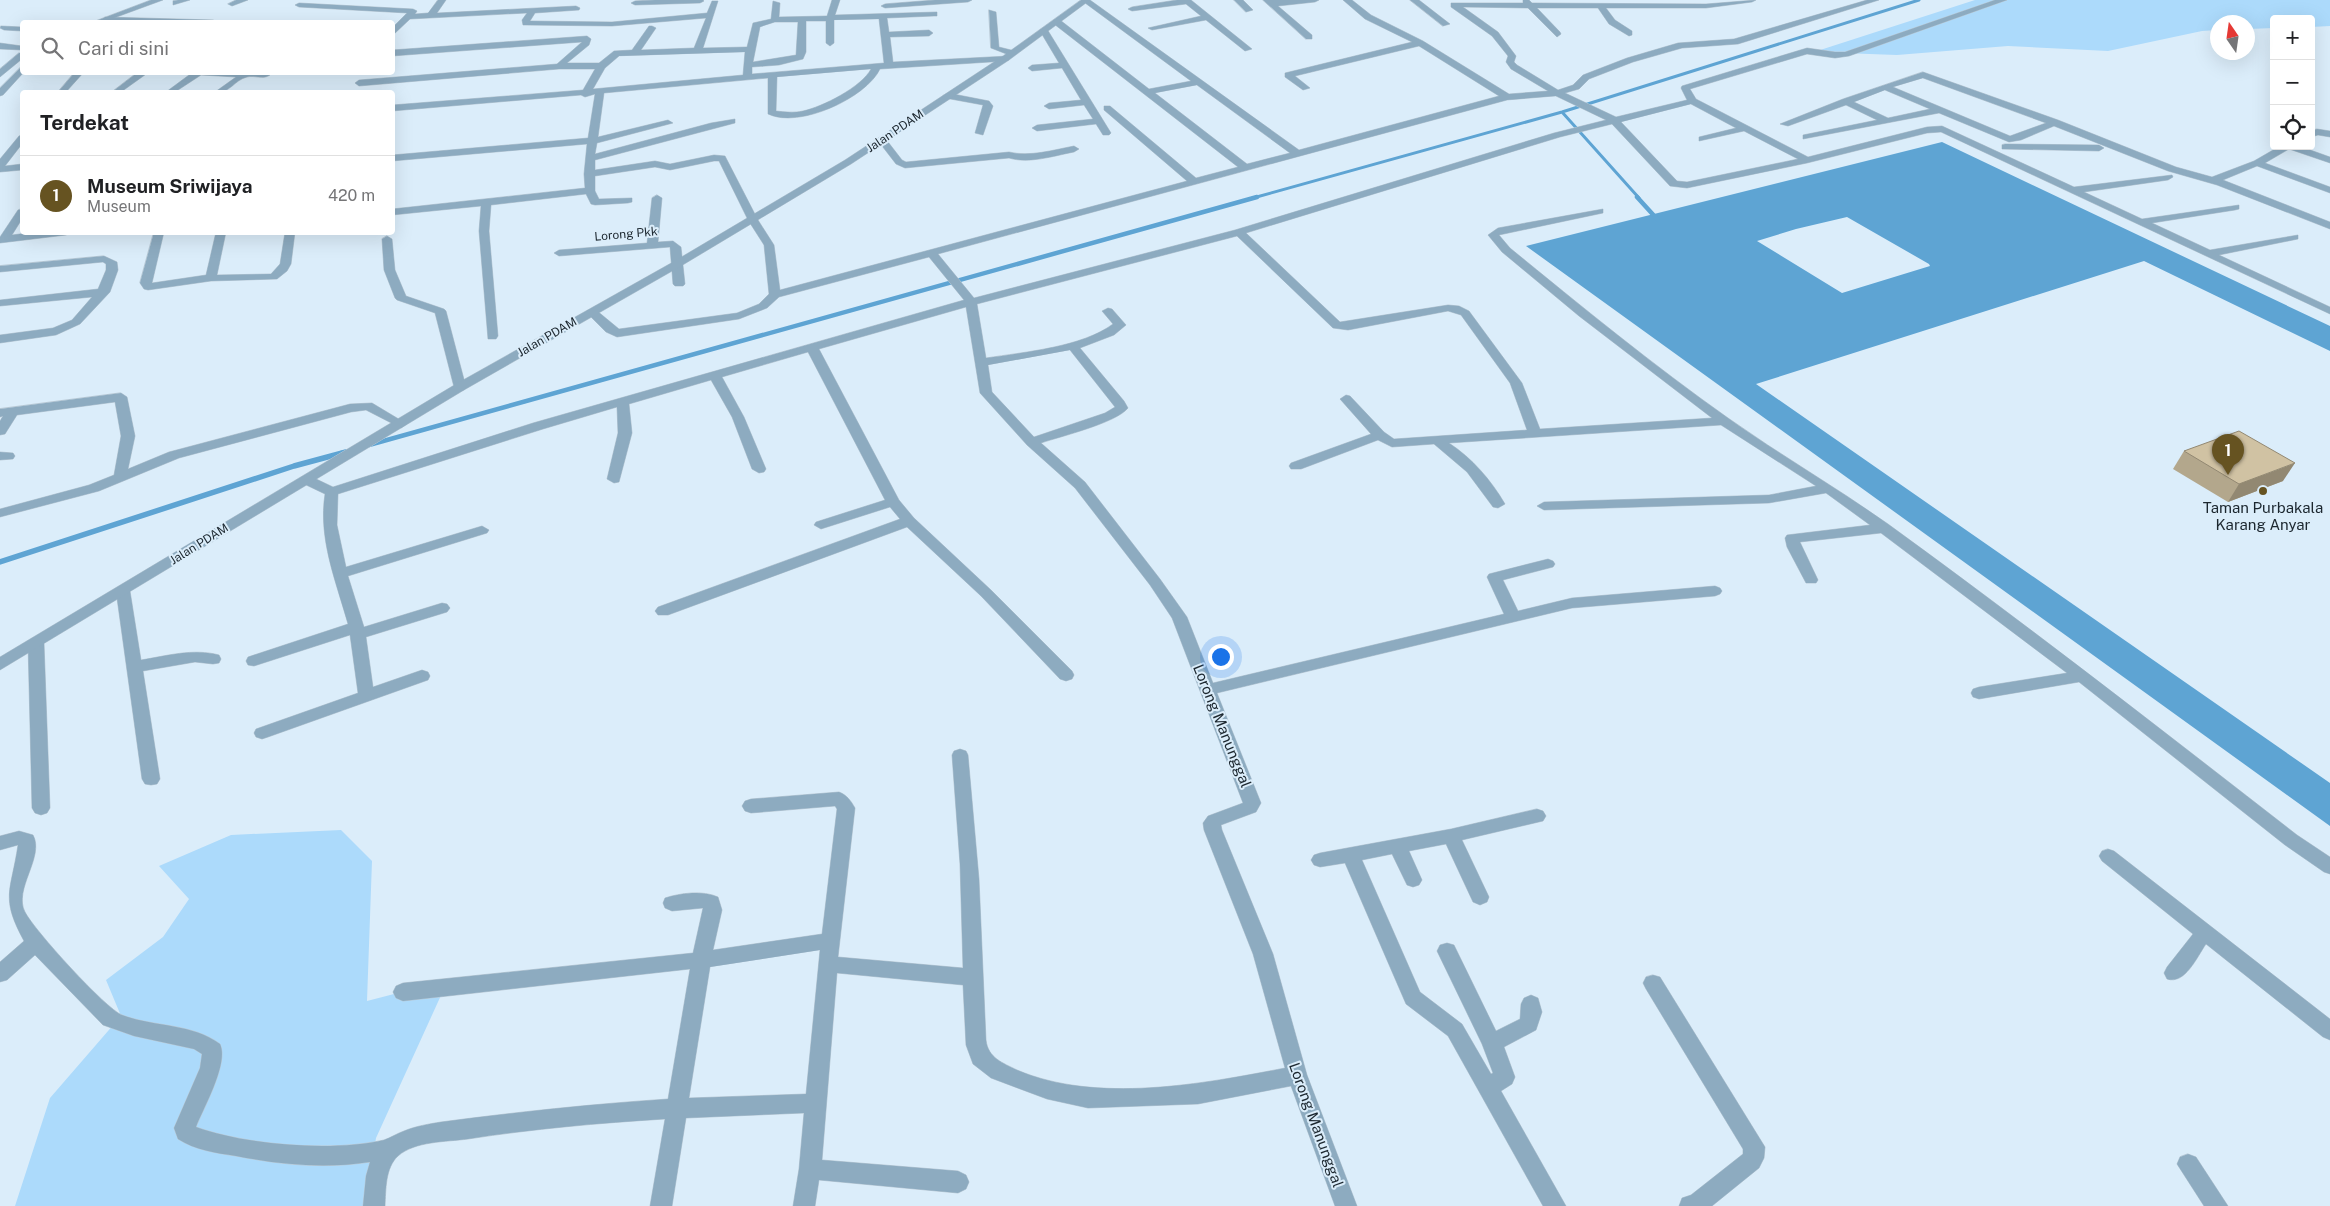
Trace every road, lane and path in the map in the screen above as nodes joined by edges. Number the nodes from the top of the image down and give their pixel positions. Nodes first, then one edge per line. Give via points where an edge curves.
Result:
1 (159, 0) edge
2 (186, 0) edge
3 (244, 0) edge
4 (442, 0) edge
5 (836, 0) edge
6 (968, 0) edge
7 (1086, 0) edge
8 (1187, 0) edge
9 (1238, 0) edge
10 (1315, 0) edge
11 (1347, 0) edge
12 (1414, 0) edge
13 (1752, 0) edge
14 (1876, 0) edge
15 (2003, 0) edge
16 (701, 1) edge
17 (1270, 2) edge
18 (1450, 2) edge
19 (1660, 2) edge
20 (176, 3) dead end
21 (300, 3) edge
22 (635, 3) dead end
23 (715, 3) dead end
24 (776, 3) dead end
25 (1528, 3) edge
26 (232, 4) dead end
27 (412, 4) dead end
28 (1600, 5) junction
29 (403, 7) dead end
30 (576, 8) dead end
31 (885, 8) edge
32 (534, 9) junction
33 (1132, 9) dead end
34 (1249, 10) dead end
35 (992, 12) dead end
36 (934, 14) dead end
37 (431, 15) junction
38 (690, 15) junction
39 (710, 15) junction
40 (408, 17) junction
41 (1206, 17) junction
42 (108, 19) junction
43 (830, 19) junction
44 (104, 20) edge
45 (143, 20) edge
46 (775, 20) junction
47 (802, 20) junction
48 (1057, 22) junction
49 (1446, 24) dead end
50 (4, 28) dead end
51 (395, 28) edge
52 (652, 28) dead end
53 (1152, 28) dead end
54 (20, 29) edge
55 (1044, 30) junction
56 (929, 33) dead end
57 (1629, 33) dead end
58 (1557, 34) dead end
59 (885, 35) junction
60 (1309, 37) dead end
61 (1420, 42) junction
62 (830, 43) dead end
63 (0, 46) edge
64 (20, 48) edge
65 (1248, 49) dead end
66 (698, 50) junction
67 (751, 50) junction
68 (636, 51) junction
69 (395, 53) edge
70 (1009, 55) junction
71 (20, 57) edge
72 (748, 65) junction
73 (889, 65) junction
74 (1066, 65) junction
75 (559, 66) junction
76 (600, 66) junction
77 (876, 67) junction
78 (1032, 68) dead end
79 (20, 70) edge
80 (20, 72) edge
81 (2, 73) edge
82 (77, 75) edge
83 (142, 75) edge
84 (195, 75) edge
85 (243, 75) edge
86 (364, 75) edge
87 (772, 76) junction
88 (747, 78) junction
89 (1200, 82) junction
90 (359, 83) junction
91 (1885, 87) junction
92 (1306, 88) dead end
93 (64, 90) edge
94 (119, 90) edge
95 (173, 90) edge
96 (223, 90) edge
97 (355, 90) edge
98 (600, 92) junction
99 (1147, 92) junction
100 (0, 93) edge
101 (1558, 93) junction
102 (585, 94) junction
103 (948, 96) junction
104 (1507, 98) junction
105 (1692, 100) junction
106 (1088, 102) junction
107 (1846, 102) junction
108 (1049, 106) dead end
109 (395, 108) edge
110 (1107, 108) dead end
111 (1940, 110) junction
112 (1610, 118) junction
113 (1100, 121) junction
114 (1886, 121) junction
115 (732, 122) dead end
116 (2055, 122) junction
117 (668, 123) dead end
118 (1785, 124) dead end
119 (1037, 128) dead end
120 (1746, 128) junction
121 (980, 132) dead end
122 (1106, 133) dead end
123 (2315, 134) edge
124 (2330, 134) edge
125 (1806, 137) dead end
126 (1702, 139) dead end
127 (882, 140) junction
128 (20, 141) edge
129 (592, 141) junction
130 (1984, 147) junction
131 (2099, 148) dead end
132 (1074, 150) dead end
133 (2281, 150) edge
134 (2301, 150) edge
135 (1298, 153) junction
136 (395, 158) edge
137 (590, 158) junction
138 (1807, 160) junction
139 (2330, 160) edge
140 (2257, 163) junction
141 (0, 167) edge
142 (20, 167) edge
143 (1246, 168) junction
144 (589, 174) junction
145 (2168, 177) dead end
146 (2212, 181) junction
147 (1195, 182) junction
148 (2075, 190) junction
149 (2330, 190) edge
150 (590, 191) junction
151 (657, 198) dead end
152 (628, 200) dead end
153 (486, 202) junction
154 (2235, 206) dead end
155 (1598, 211) dead end
156 (395, 212) edge
157 (20, 215) edge
158 (753, 220) junction
159 (2140, 222) junction
160 (2330, 226) edge
161 (1239, 232) junction
162 (42, 235) edge
163 (158, 235) edge
164 (220, 235) edge
165 (290, 235) edge
166 (2294, 237) dead end
167 (387, 239) dead end
168 (2, 240) edge
169 (652, 246) junction
170 (559, 254) dead end
171 (932, 254) junction
172 (2208, 254) junction
173 (677, 264) junction
174 (0, 269) edge
175 (211, 278) junction
176 (679, 284) dead end
177 (104, 292) junction
178 (775, 295) junction
179 (967, 297) junction
180 (0, 303) edge
181 (1108, 311) dead end
182 (592, 312) junction
183 (2330, 312) edge
184 (492, 336) dead end
185 (0, 339) edge
186 (1072, 346) junction
187 (812, 348) junction
188 (980, 363) junction
189 (715, 376) junction
190 (460, 387) junction
191 (1346, 399) dead end
192 (623, 402) junction
193 (6, 413) edge
194 (1724, 422) junction
195 (401, 424) junction
196 (0, 431) edge
197 (1536, 433) junction
198 (1379, 434) junction
199 (1438, 440) junction
200 (1032, 442) junction
201 (1296, 466) dead end
202 (759, 468) dead end
203 (120, 477) junction
204 (614, 479) dead end
205 (307, 480) junction
206 (1828, 488) junction
207 (332, 492) junction
208 (893, 502) junction
209 (1498, 504) dead end
210 (1544, 506) dead end
211 (0, 513) edge
212 (909, 521) junction
213 (821, 525) dead end
214 (1884, 528) junction
215 (482, 530) dead end
216 (1548, 564) dead end
217 (340, 574) junction
218 (1811, 580) dead end
219 (123, 591) junction
220 (1715, 591) dead end
221 (442, 608) dead end
222 (664, 611) dead end
223 (1513, 617) junction
224 (356, 631) junction
225 (36, 642) junction
226 (212, 659) dead end
227 (254, 661) dead end
228 (0, 664) edge
229 (134, 667) junction
230 (1066, 675) dead end
231 (422, 676) dead end
232 (2082, 676) junction
233 (1206, 690) junction
234 (1979, 693) dead end
235 (366, 696) junction
236 (262, 733) dead end
237 (960, 755) dead end
238 (151, 779) dead end
239 (751, 806) dead end
240 (40, 808) dead end
241 (1537, 816) dead end
242 (1451, 836) junction
243 (0, 842) edge
244 (1398, 846) junction
245 (1351, 856) junction
246 (2108, 856) dead end
247 (1320, 860) dead end
248 (2330, 867) edge
249 (1413, 880) dead end
250 (1480, 897) dead end
251 (672, 903) dead end
252 (2204, 933) junction
253 (832, 940) junction
254 (36, 943) junction
255 (1447, 951) dead end
256 (701, 960) junction
257 (828, 964) junction
258 (2174, 973) dead end
259 (0, 974) edge
260 (972, 977) junction
261 (1653, 983) dead end
262 (403, 992) dead end
263 (1531, 1004) dead end
264 (2330, 1032) edge
265 (1492, 1044) junction
266 (1296, 1075) junction
267 (1487, 1088) junction
268 (815, 1102) junction
269 (677, 1107) junction
270 (389, 1149) junction
271 (2188, 1164) dead end
272 (810, 1169) junction
273 (958, 1182) dead end
274 (374, 1206) edge
275 (661, 1206) edge
276 (804, 1206) edge
277 (1346, 1206) edge
278 (1555, 1206) edge
279 (1690, 1206) edge
280 (2217, 1206) edge

1 - 42 street
2 - 20 street
3 - 26 street
4 - 37 street
5 - 43 street
6 - 31 street
7 - 48 street, Jalan PDAM
7 - 89 street
8 - 33 street
8 - 41 street
9 - 34 street
10 - 17 street
11 - 61 street via 1368,17
12 - 49 street
13 - 19 street via 1706,6
14 - 101 street via 1735,42 1682,45 1630,60 1586,77 1576,87
15 - 105 street via 1846,54 1807,51 1685,88
16 - 22 street
16 - 38 street
17 - 60 street
18 - 25 street
18 - 101 street via 1494,34 1512,56 1510,62 1514,67
19 - 28 street
21 - 40 street via 413,11
23 - 39 street
24 - 46 street
25 - 28 street
25 - 58 street
27 - 29 street
28 - 57 street via 1612,22
30 - 32 street
31 - 36 street
31 - 43 street
31 - 59 street
32 - 37 street
32 - 38 street via 526,23 612,24
35 - 70 street via 995,48
37 - 40 street
38 - 39 street
39 - 66 street
40 - 51 street
41 - 53 street
41 - 65 street
42 - 44 street
42 - 45 street
43 - 47 street
43 - 62 street
46 - 47 street
46 - 67 street via 756,26
47 - 72 street via 800,57
48 - 55 street, Jalan PDAM
48 - 99 street
50 - 54 street
52 - 68 street
55 - 70 street, Jalan PDAM
55 - 74 street
56 - 59 street
59 - 73 street
61 - 92 street via 1288,75
61 - 104 street
63 - 64 street
66 - 67 street
66 - 68 street
67 - 72 street
68 - 76 street via 614,54
69 - 75 street via 587,39
70 - 73 street
70 - 103 street, Jalan PDAM
71 - 81 street
72 - 88 street
73 - 77 street
74 - 78 street
74 - 106 street
75 - 76 street
75 - 90 street
76 - 102 street
77 - 87 street
77 - 87 street via 866,82 811,113 772,113
79 - 81 street
80 - 100 street
82 - 93 street
83 - 94 street
84 - 95 street
85 - 96 street
86 - 90 street
87 - 88 street
88 - 98 street
89 - 99 street
89 - 135 street
90 - 97 street
91 - 107 street
91 - 111 street
91 - 116 street via 1923,75
98 - 102 street
98 - 129 street
99 - 143 street
101 - 104 street
101 - 112 street
102 - 109 street
103 - 121 street via 986,102 988,106
103 - 127 street, Jalan PDAM
104 - 135 street
105 - 112 street
105 - 120 street
106 - 108 street
106 - 113 street
107 - 114 street
107 - 118 street
110 - 147 street
111 - 114 street
111 - 116 street via 2008,139
112 - 138 street via 1674,184
112 - 161 street
113 - 119 street
113 - 122 street
114 - 125 street
115 - 137 street via 640,148
116 - 146 street
117 - 129 street
120 - 126 street
120 - 138 street
123 - 124 street
127 - 132 street via 904,165 1009,155 1036,157
127 - 158 street, Jalan PDAM
128 - 141 street
129 - 136 street
129 - 137 street
130 - 131 street
130 - 138 street via 1949,131 1934,129
130 - 148 street
133 - 140 street
134 - 139 street
135 - 143 street
137 - 144 street
140 - 146 street
140 - 149 street
141 - 142 street
143 - 147 street
144 - 150 street
144 - 158 street via 655,164 670,167 720,157
145 - 148 street
146 - 160 street
147 - 171 street
148 - 159 street
150 - 152 street via 594,202
150 - 153 street
151 - 169 street
153 - 156 street
153 - 184 street via 484,231
154 - 159 street
155 - 194 street via 1498,231 1492,235 1583,314
157 - 168 street
158 - 173 street, Jalan PDAM
158 - 178 street via 769,245
159 - 172 street
161 - 179 street
161 - 197 street via 1337,326 1448,308 1464,313 1516,383
162 - 168 street
163 - 175 street via 147,287
164 - 175 street
165 - 175 street via 287,264 276,276
166 - 172 street
167 - 190 street via 386,259 401,298 436,309 441,314
169 - 170 street, Lorong Pkk
169 - 173 street, Lorong Pkk via 675,245
171 - 178 street
171 - 179 street
172 - 183 street
173 - 176 street
173 - 182 street, Jalan PDAM
174 - 177 street via 109,260 112,270
177 - 180 street
177 - 185 street via 71,326
178 - 182 street via 763,306 738,316 617,333
179 - 187 street
179 - 188 street, Lorong Manunggal
181 - 186 street via 1120,324 1119,328
182 - 190 street, Jalan PDAM
186 - 188 street
186 - 200 street via 1122,408 1110,416
187 - 189 street
187 - 208 street
188 - 200 street, Lorong Manunggal via 986,393
189 - 192 street
189 - 202 street via 738,417
190 - 195 street, Jalan PDAM
191 - 198 street
192 - 204 street via 625,433
192 - 207 street
193 - 196 street
193 - 203 street via 121,397 128,436
194 - 197 street
194 - 206 street
195 - 203 street via 368,406 350,408 174,456
195 - 205 street, Jalan PDAM
197 - 199 street
198 - 199 street via 1392,443
198 - 201 street
199 - 209 street via 1486,484
200 - 233 street, Lorong Manunggal via 1080,485 1155,582 1179,617
203 - 211 street via 94,488
205 - 207 street
205 - 219 street, Jalan PDAM
206 - 210 street via 1769,499
206 - 214 street
207 - 217 street via 329,522
208 - 212 street
208 - 213 street
212 - 222 street
212 - 230 street via 979,586
214 - 218 street via 1792,538
214 - 232 street
215 - 217 street
216 - 223 street via 1494,577
217 - 224 street
219 - 225 street, Jalan PDAM
219 - 229 street
220 - 223 street via 1572,603
221 - 224 street
223 - 233 street
224 - 227 street
224 - 235 street
225 - 228 street, Jalan PDAM
225 - 240 street
226 - 229 street via 194,657
229 - 238 street
231 - 235 street
232 - 234 street
232 - 248 street via 2290,840
233 - 266 street, Lorong Manunggal via 1252,803 1250,807 1214,820 1212,826 1263,954
235 - 236 street
237 - 260 street via 970,880
239 - 253 street via 839,799 844,804
241 - 242 street
242 - 244 street
242 - 250 street
243 - 254 street via 19,838 27,840 13,904 16,915
244 - 245 street
244 - 249 street
245 - 247 street
245 - 267 street via 1413,998 1422,1008 1450,1024
246 - 252 street
251 - 256 street via 702,899 711,902 713,910
252 - 258 street
252 - 264 street
253 - 256 street
253 - 257 street
254 - 259 street
254 - 270 street via 110,1019 209,1046 213,1050 187,1123 185,1132 189,1136 308,1156
255 - 265 street
256 - 262 street
256 - 269 street
257 - 260 street
257 - 268 street
260 - 266 street via 976,1045 983,1061 1026,1083 1072,1097 1198,1094
261 - 279 street via 1754,1148 1754,1158
263 - 265 street via 1529,1024
265 - 267 street via 1505,1077
266 - 277 street, Lorong Manunggal
267 - 278 street
268 - 269 street
268 - 272 street
269 - 270 street via 535,1120 422,1136
269 - 275 street
270 - 274 street via 378,1169
271 - 280 street
272 - 273 street
272 - 276 street

